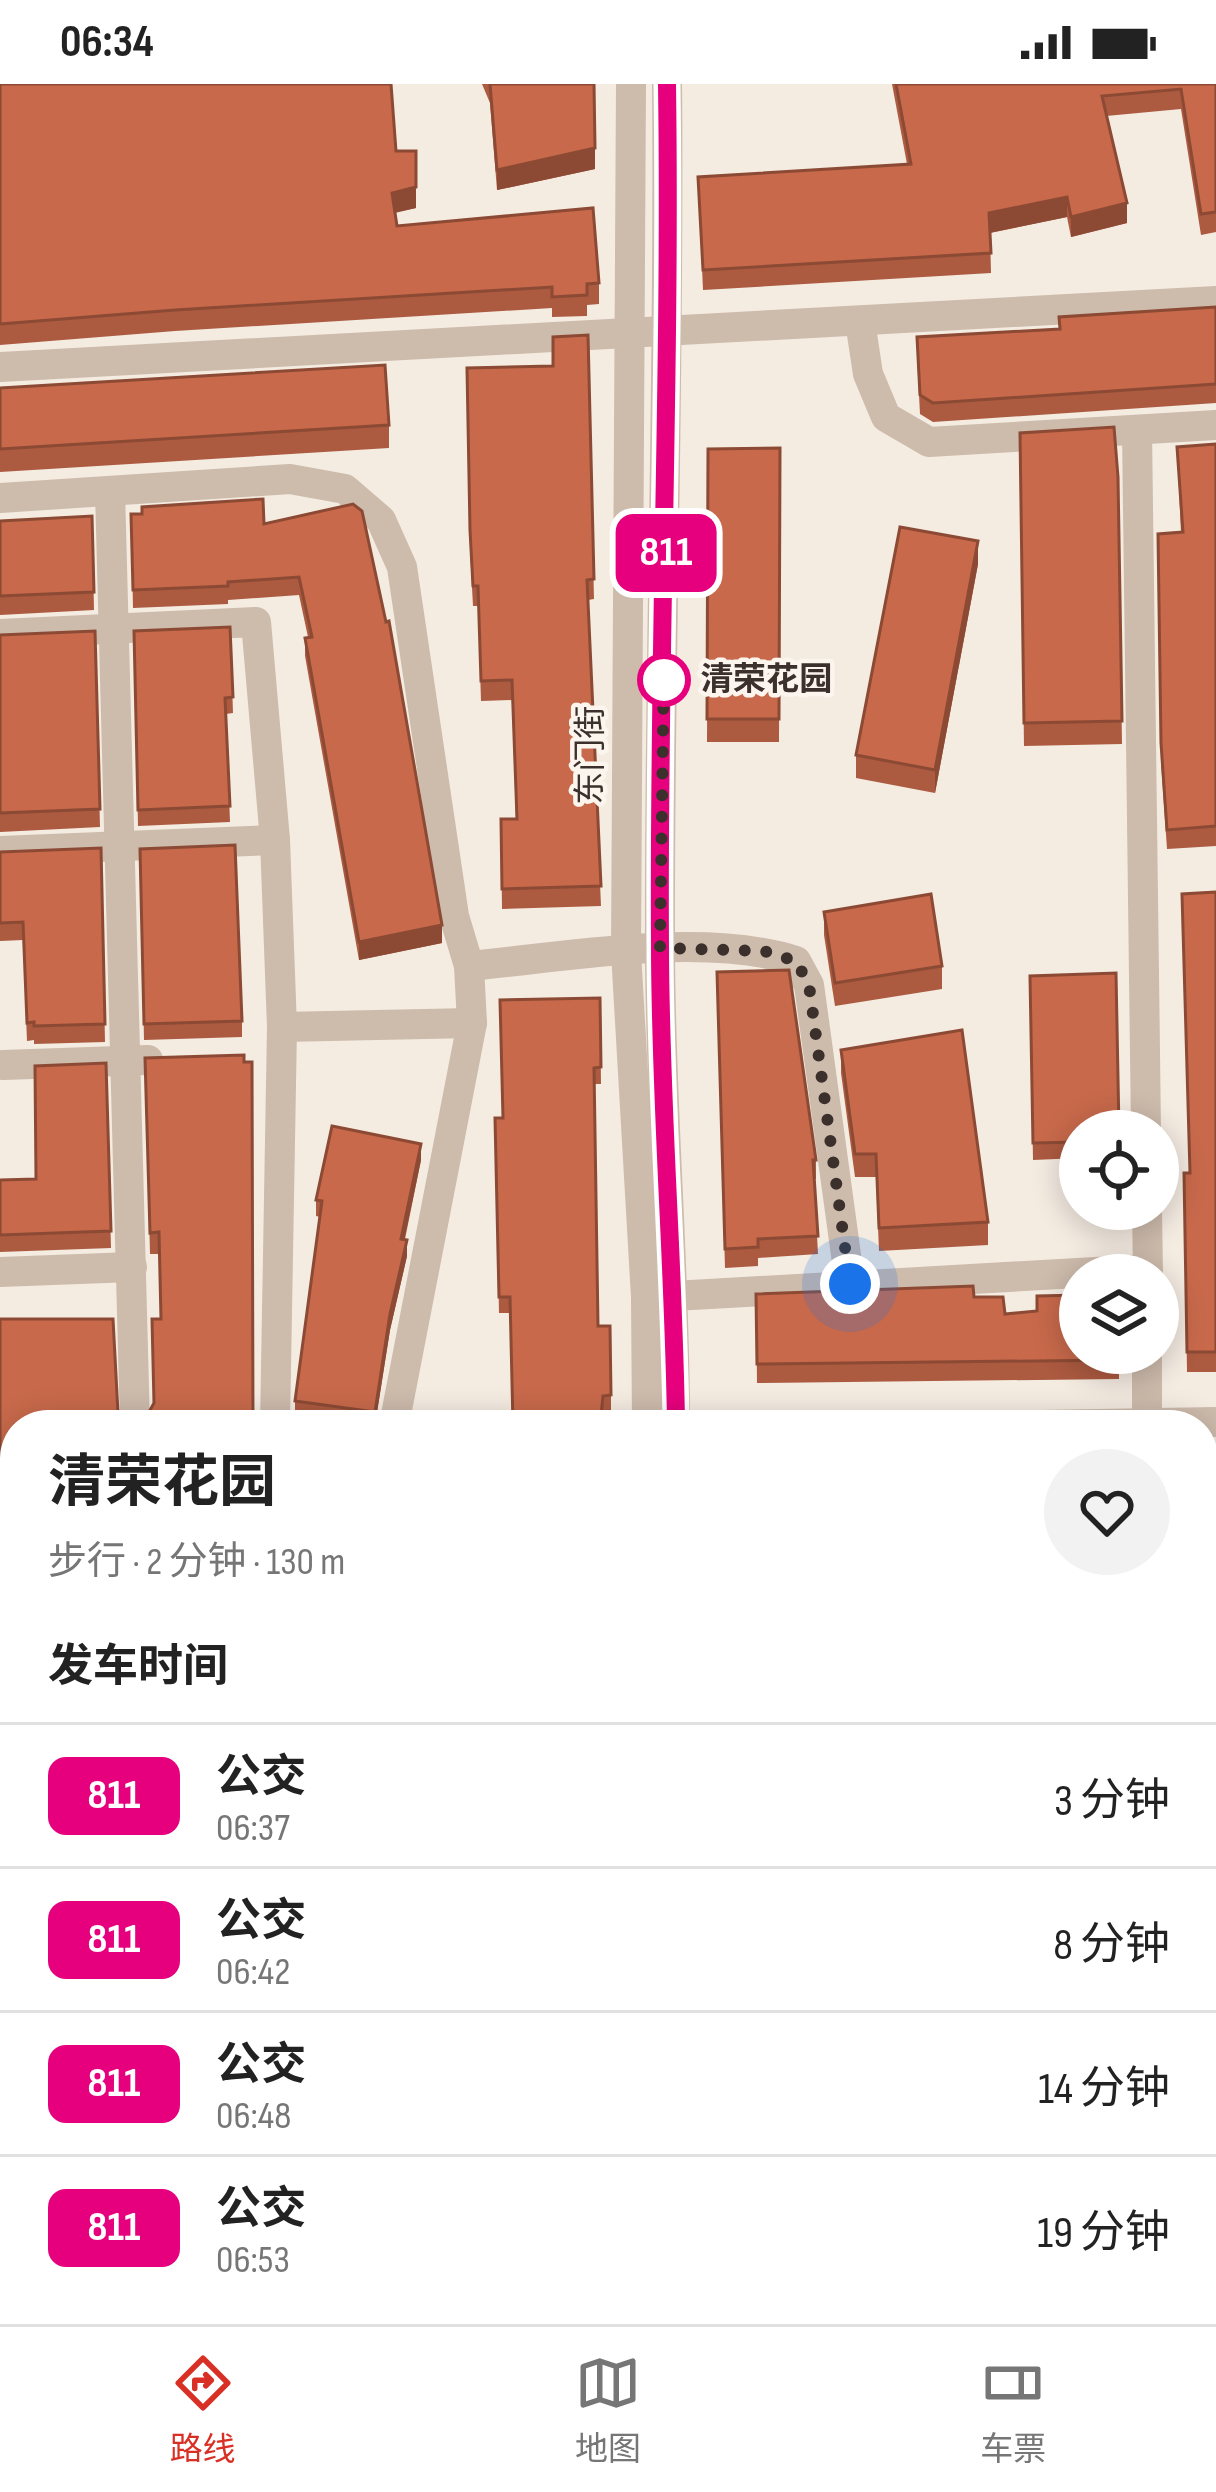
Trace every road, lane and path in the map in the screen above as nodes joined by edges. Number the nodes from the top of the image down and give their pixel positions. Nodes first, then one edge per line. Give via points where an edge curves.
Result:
1 (631, 84) edge
2 (667, 84) edge
3 (1216, 301) edge
4 (860, 321) junction
5 (670, 328) junction
6 (629, 331) junction
7 (0, 367) edge
8 (1216, 425) edge
9 (1137, 430) junction
10 (110, 490) junction
11 (0, 498) edge
12 (113, 628) junction
13 (0, 634) edge
14 (275, 840) junction
15 (118, 846) junction
16 (0, 850) edge
17 (660, 948) junction
18 (626, 952) junction
19 (469, 966) junction
20 (472, 1023) junction
21 (273, 1046) junction
22 (171, 1059) edge
23 (128, 1061) junction
24 (3, 1065) dead end
25 (1146, 1110) edge
26 (132, 1267) junction
27 (0, 1272) edge
28 (1059, 1276) edge
29 (850, 1284) junction
30 (660, 1297) junction
31 (1147, 1374) edge
32 (135, 1410) edge
33 (275, 1410) edge
34 (397, 1410) edge
35 (648, 1410) edge
36 (673, 1410) edge
37 (1147, 1410) edge

1 - 6 street, 东门街
2 - 5 street, 东门街
3 - 4 street
4 - 5 street
4 - 9 street via 868,374 886,417 929,442
5 - 6 street
5 - 17 street, 东门街
6 - 7 street
6 - 18 street, 东门街
8 - 9 street
9 - 25 street
10 - 11 street
10 - 12 street
10 - 19 street via 290,479 345,489 381,520 402,567 454,916
12 - 13 street
12 - 14 street via 256,622
12 - 15 street
14 - 15 street
14 - 21 street
15 - 16 street
15 - 23 street
17 - 18 street
17 - 29 street via 764,951 796,961 809,985
17 - 30 street, 东门街
18 - 19 street
18 - 30 street, 东门街
19 - 20 street
20 - 21 street
20 - 34 street
21 - 33 street
22 - 23 street
23 - 24 street
23 - 26 street
26 - 27 street
26 - 32 street
28 - 29 street
29 - 30 street
30 - 35 street, 东门街
30 - 36 street, 东门街
31 - 37 street

